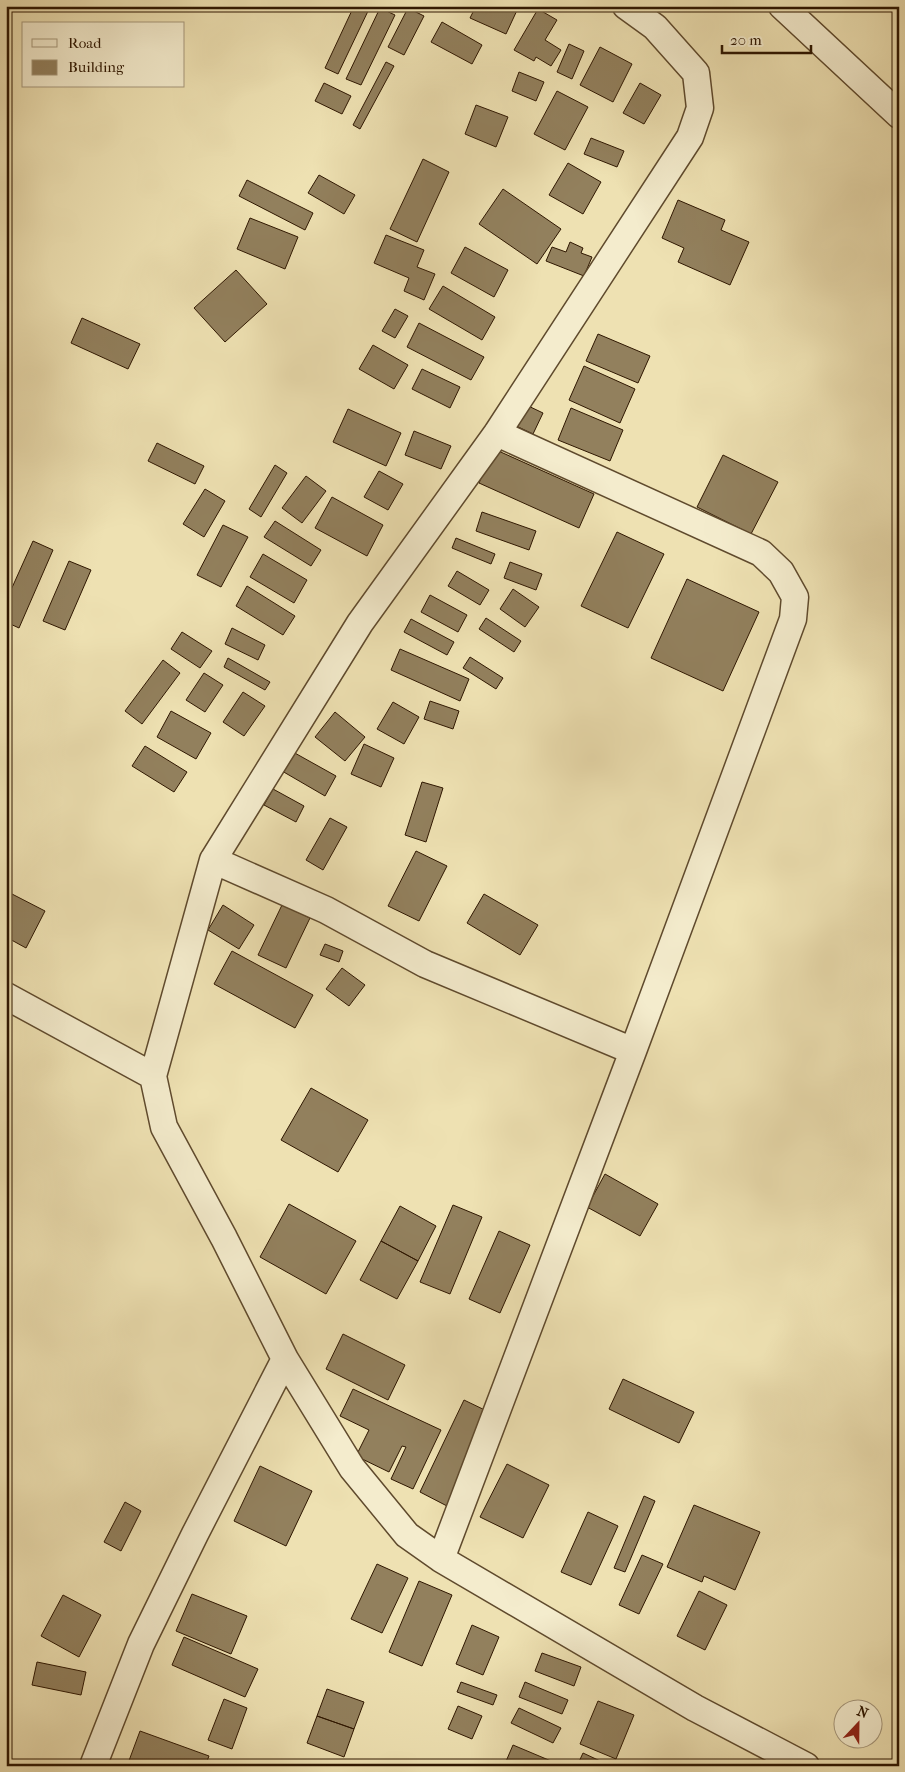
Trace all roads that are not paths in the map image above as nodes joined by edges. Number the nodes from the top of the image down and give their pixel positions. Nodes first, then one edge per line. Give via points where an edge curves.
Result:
1 (626, 6) edge
2 (782, 6) edge
3 (899, 115) edge
4 (497, 433) junction
5 (213, 860) junction
6 (6, 996) edge
7 (633, 1051) junction
8 (153, 1076) junction
9 (285, 1359) junction
10 (441, 1559) junction
11 (94, 1766) edge
12 (806, 1766) edge

1 - 4 street via 655,28 696,73 700,108 690,137
2 - 3 street
4 - 5 street via 360,623
4 - 7 street via 761,553 781,572 795,597 793,620
5 - 7 street via 326,910 425,964
5 - 8 street
6 - 8 street
7 - 10 street
8 - 9 street via 164,1127
9 - 10 street via 352,1468 407,1535
9 - 11 street via 141,1644
10 - 12 street via 696,1708

